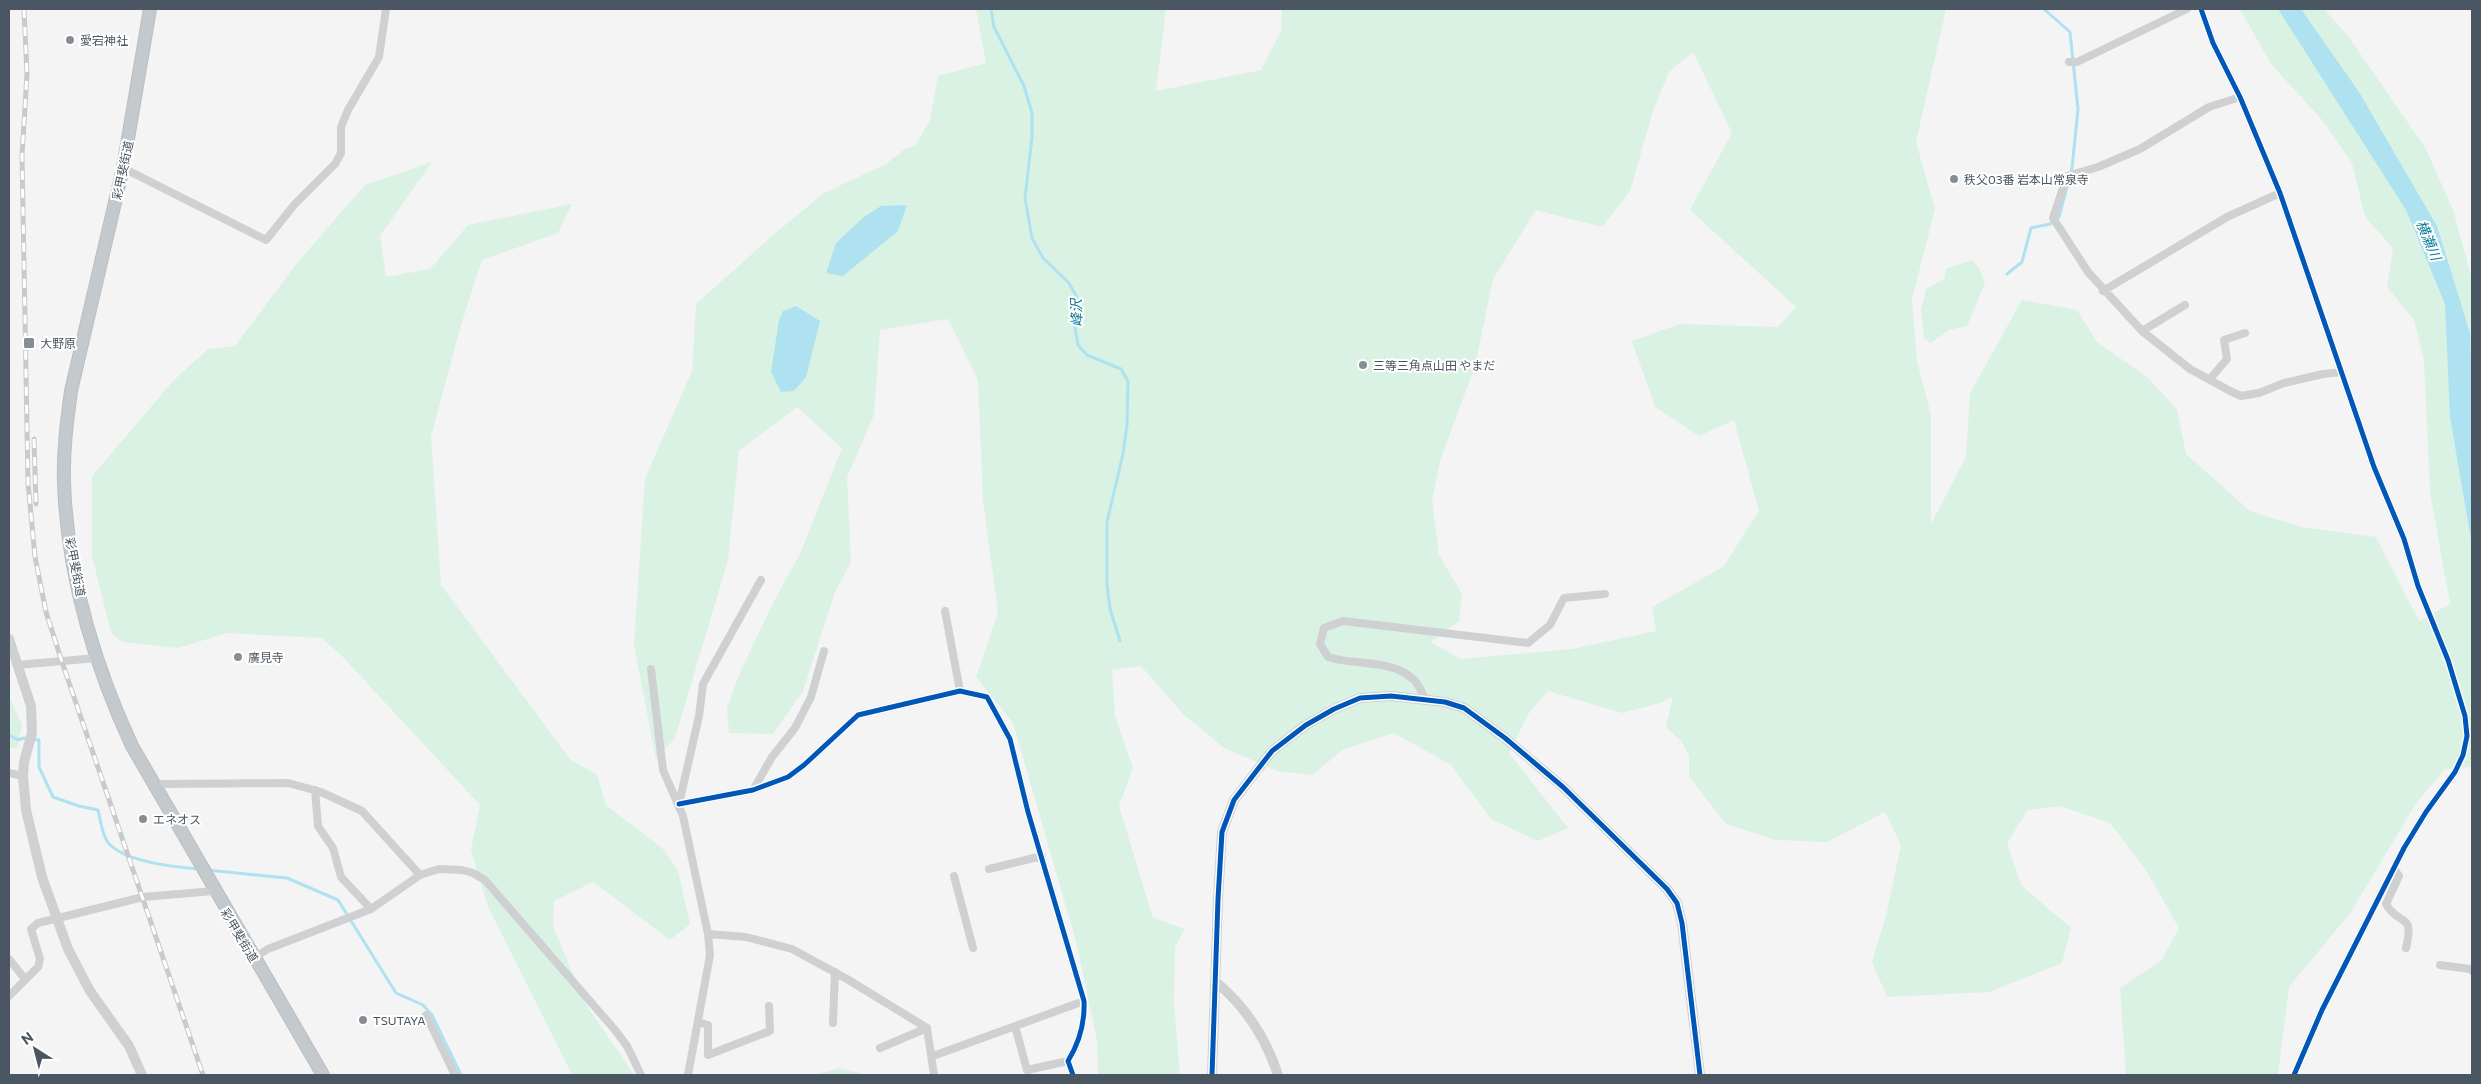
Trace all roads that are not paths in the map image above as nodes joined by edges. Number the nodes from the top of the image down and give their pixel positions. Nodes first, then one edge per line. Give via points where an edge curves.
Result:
1 (150, 9) edge
2 (386, 9) edge
3 (2187, 9) edge
4 (2201, 9) edge
5 (2069, 62) dead end
6 (2240, 97) junction
7 (123, 168) junction
8 (2280, 193) junction
9 (2103, 290) junction
10 (2185, 305) dead end
11 (2142, 331) junction
12 (2244, 333) dead end
13 (2342, 372) junction
14 (2210, 379) junction
15 (761, 580) dead end
16 (1604, 594) dead end
17 (945, 611) dead end
18 (9, 639) edge
19 (824, 651) dead end
20 (97, 658) junction
21 (17, 665) junction
22 (651, 669) dead end
23 (960, 691) junction
24 (1425, 699) junction
25 (9, 773) edge
26 (23, 776) junction
27 (155, 789) junction
28 (315, 790) junction
29 (753, 790) junction
30 (679, 804) junction
31 (1042, 856) junction
32 (989, 869) dead end
33 (2394, 869) junction
34 (420, 875) junction
35 (954, 876) dead end
36 (214, 891) junction
37 (371, 908) junction
38 (55, 917) junction
39 (708, 934) junction
40 (973, 948) dead end
41 (2406, 948) dead end
42 (254, 958) junction
43 (9, 959) edge
44 (2440, 965) dead end
45 (2472, 971) edge
46 (834, 972) junction
47 (25, 979) junction
48 (1216, 982) junction
49 (9, 996) edge
50 (1084, 1001) junction
51 (769, 1006) dead end
52 (426, 1015) dead end
53 (698, 1022) junction
54 (833, 1023) dead end
55 (1015, 1026) junction
56 (927, 1028) junction
57 (880, 1048) dead end
58 (932, 1056) junction
59 (1068, 1061) junction
60 (142, 1075) edge
61 (323, 1075) edge
62 (455, 1075) edge
63 (641, 1075) edge
64 (688, 1075) edge
65 (934, 1075) edge
66 (1073, 1075) edge
67 (1212, 1075) edge
68 (1278, 1075) edge
69 (1700, 1075) edge
70 (2294, 1075) edge

1 - 7 highway, 彩甲斐街道
2 - 7 street via 379,57 341,127 341,153 335,164 294,205 266,240
3 - 5 street via 2077,62
4 - 6 street via 2213,43
6 - 8 street
6 - 9 street via 2209,107 2140,149 2068,176 2053,218
7 - 20 highway, 彩甲斐街道 via 72,391 65,448 64,480 74,566
8 - 9 street via 2228,217
8 - 13 street
9 - 11 street
10 - 11 street
11 - 14 street via 2190,370
12 - 14 street via 2224,340 2227,360
13 - 14 street via 2284,383 2241,396
13 - 33 street via 2455,680 2467,736 2455,772 2426,812
15 - 30 street via 703,684
16 - 24 street via 1564,598 1550,625 1528,643 1343,621 1324,628 1320,644 1328,657 1345,662 1396,666 1415,680
17 - 23 street
18 - 21 street
19 - 29 street via 807,705
20 - 21 street
20 - 27 highway, 彩甲斐街道 via 111,702
21 - 26 street via 31,706 32,733
22 - 30 street via 663,770
23 - 29 street via 858,714 788,777
23 - 31 street via 987,697 1010,740
24 - 48 street via 1360,698 1334,709 1272,751 1251,776 1234,800 1222,832
24 - 69 street via 1464,708 1505,738 1563,787 1667,889 1677,903 1682,923
25 - 26 street
26 - 38 street via 35,853
27 - 28 street via 162,784 288,783
27 - 36 highway, 彩甲斐街道
28 - 34 street via 362,811
28 - 37 street via 318,826 333,848 341,877
29 - 30 street
30 - 39 street
31 - 32 street
31 - 50 street
33 - 41 street via 2399,876 2386,904 2391,912 2403,917 2409,925
33 - 70 street via 2322,1010
34 - 37 street
34 - 63 street via 450,868 473,873 485,880 615,1030
35 - 40 street
36 - 38 street via 143,897
36 - 42 highway, 彩甲斐街道
37 - 42 street via 268,948
38 - 47 street via 38,923 32,929 40,959 38,967
38 - 60 street via 81,976 130,1046
39 - 46 street via 746,937 792,949
39 - 53 street via 710,955
42 - 61 highway, 彩甲斐街道
43 - 47 street
44 - 45 street
46 - 54 street
46 - 56 street
47 - 49 street
48 - 67 street
48 - 68 street via 1237,998 1268,1046
50 - 55 street
50 - 59 street via 1078,1039
51 - 53 street via 770,1031 708,1055 708,1025
52 - 62 street
53 - 64 street
55 - 58 street
55 - 59 street via 1027,1070
56 - 57 street
56 - 58 street
58 - 65 street
59 - 66 street

